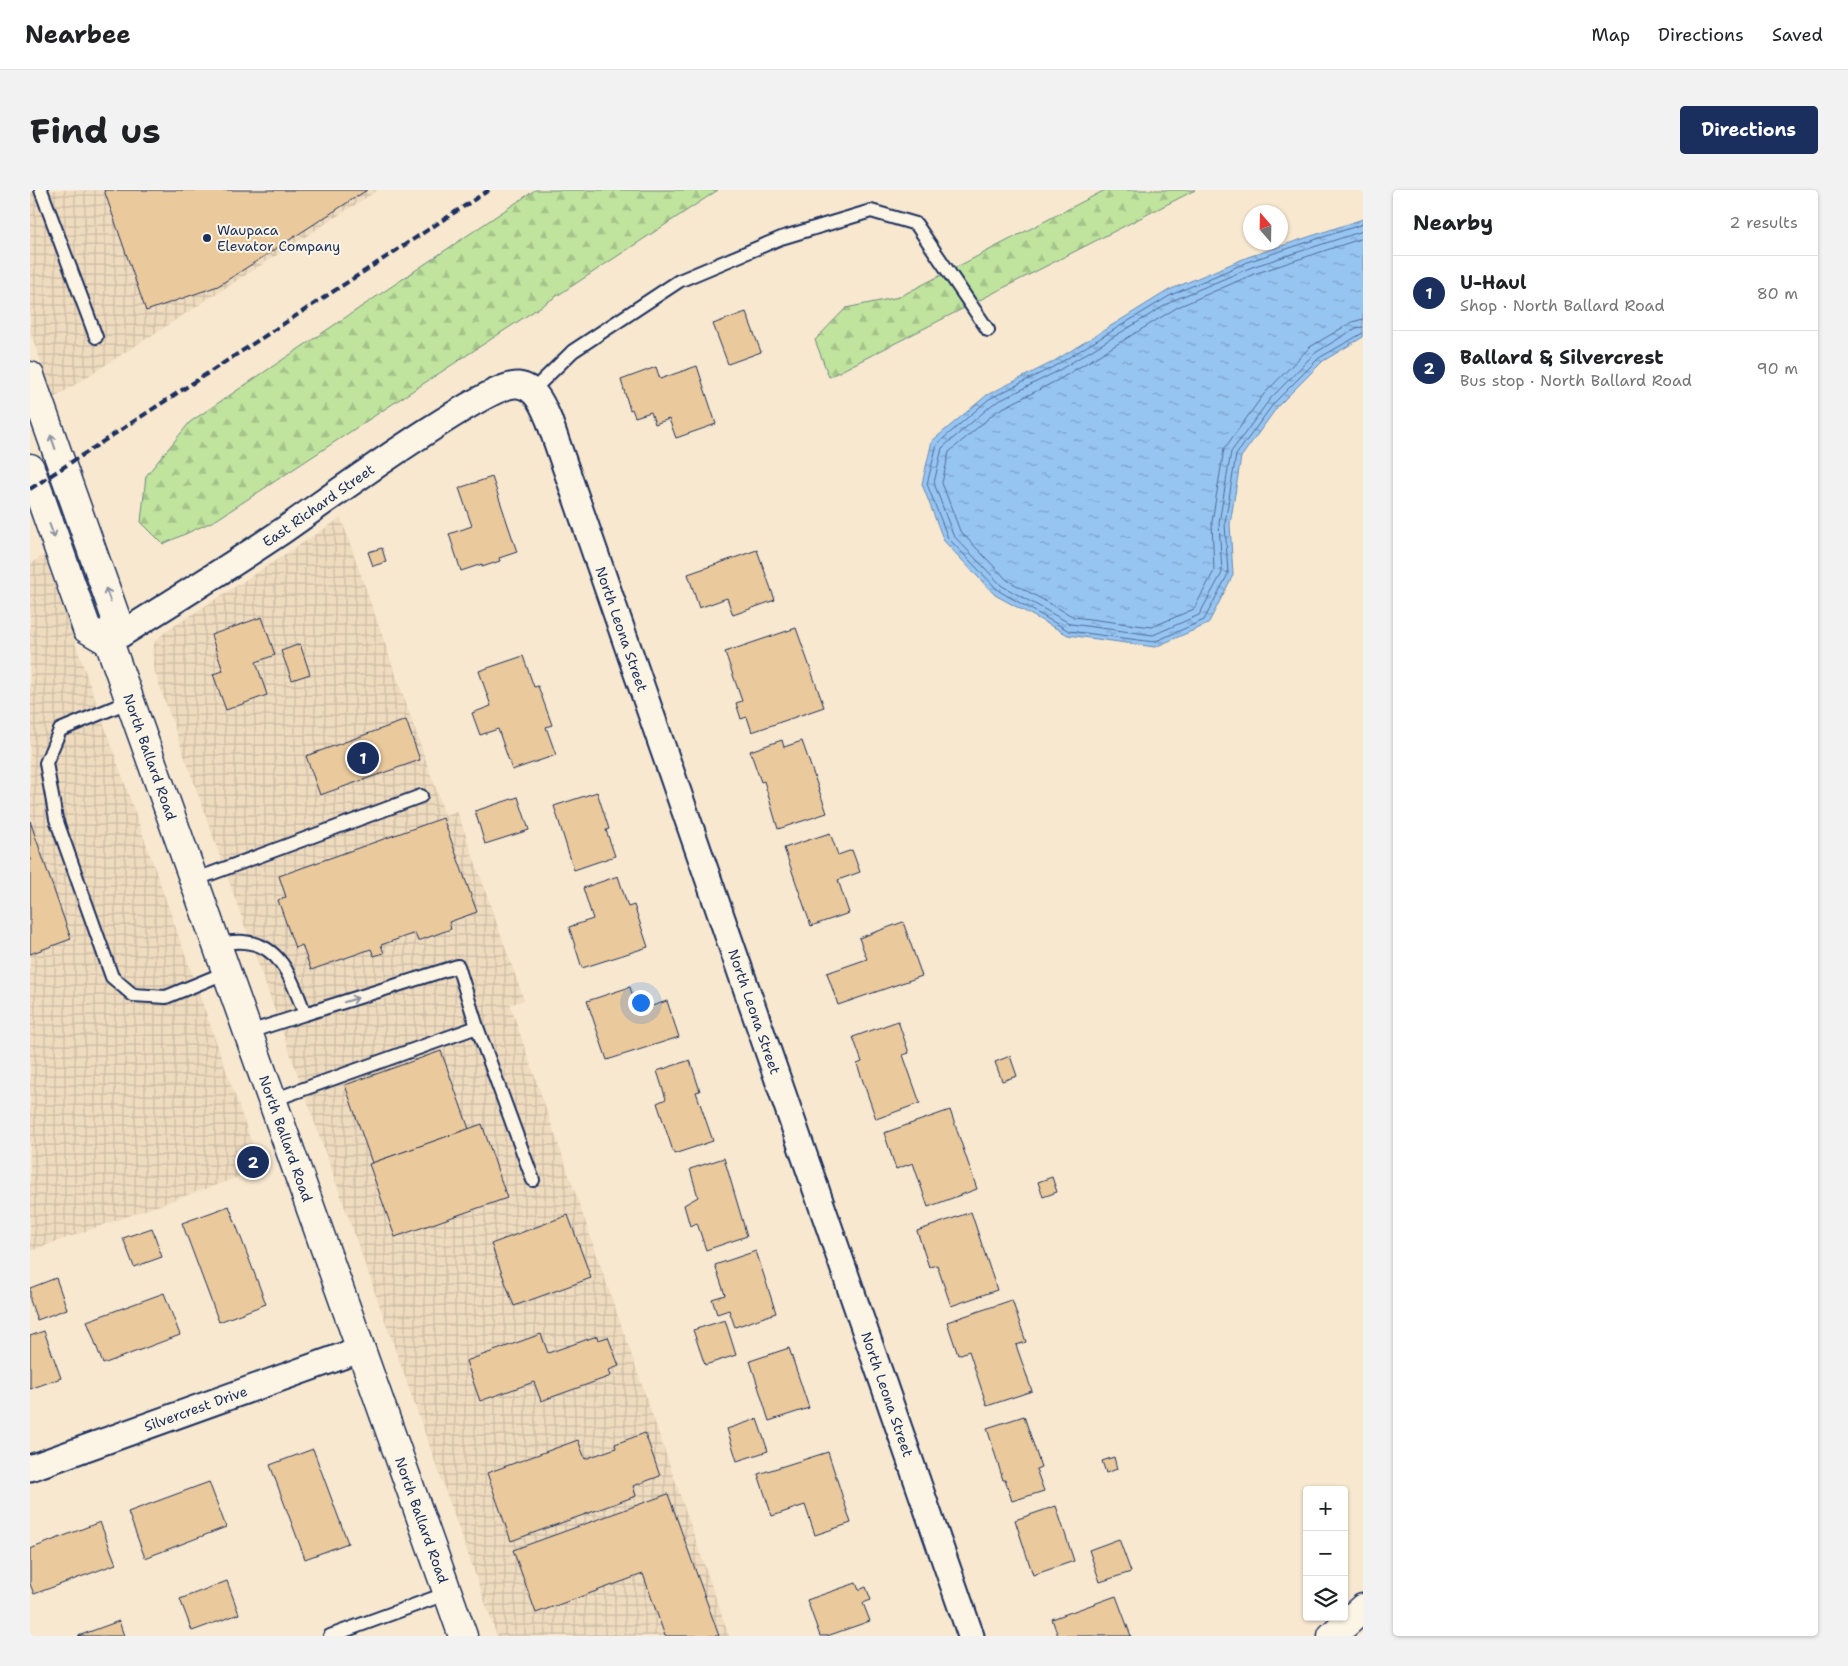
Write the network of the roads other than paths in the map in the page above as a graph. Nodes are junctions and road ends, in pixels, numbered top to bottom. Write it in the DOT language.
graph roads {
  1 [pos="41,190"];
  2 [pos="988,330"];
  3 [pos="96,337"];
  4 [pos="30,376"];
  5 [pos="532,391"];
  6 [pos="30,468"];
  7 [pos="109,642"];
  8 [pos="130,701"];
  9 [pos="421,796"];
  10 [pos="194,880"];
  11 [pos="217,944"];
  12 [pos="227,972"];
  13 [pos="305,1014"];
  14 [pos="477,1027"];
  15 [pos="248,1032"];
  16 [pos="273,1100"];
  17 [pos="533,1180"];
  18 [pos="362,1349"];
  19 [pos="30,1468"];
  20 [pos="448,1594"];
  21 [pos="1363,1608"];
  22 [pos="330,1636"];
  23 [pos="463,1636"];
  24 [pos="971,1636"];
  25 [pos="1332,1636"];
  1 -- 3 [label="lane"];
  2 -- 5 [label="lane"];
  7 -- 4 [label="main road, one-way"];
  5 -- 7 [label="street, East Richard Street"];
  5 -- 24 [label="street, North Leona Street"];
  6 -- 7 [label="main road, one-way"];
  7 -- 8 [label="main road, North Ballard Road"];
  8 -- 10 [label="main road, North Ballard Road"];
  8 -- 12 [label="lane"];
  9 -- 10 [label="lane"];
  10 -- 11 [label="main road, North Ballard Road"];
  11 -- 12 [label="main road, North Ballard Road"];
  11 -- 13 [label="lane"];
  12 -- 15 [label="main road, North Ballard Road"];
  13 -- 14 [label="lane, one-way"];
  13 -- 15 [label="lane"];
  14 -- 16 [label="lane"];
  14 -- 17 [label="lane"];
  15 -- 16 [label="main road, North Ballard Road"];
  16 -- 18 [label="main road, North Ballard Road"];
  18 -- 19 [label="street, Silvercrest Drive"];
  18 -- 20 [label="main road, North Ballard Road"];
  20 -- 22 [label="lane"];
  20 -- 23 [label="main road, North Ballard Road"];
  21 -- 25 [label="main road"];
}
